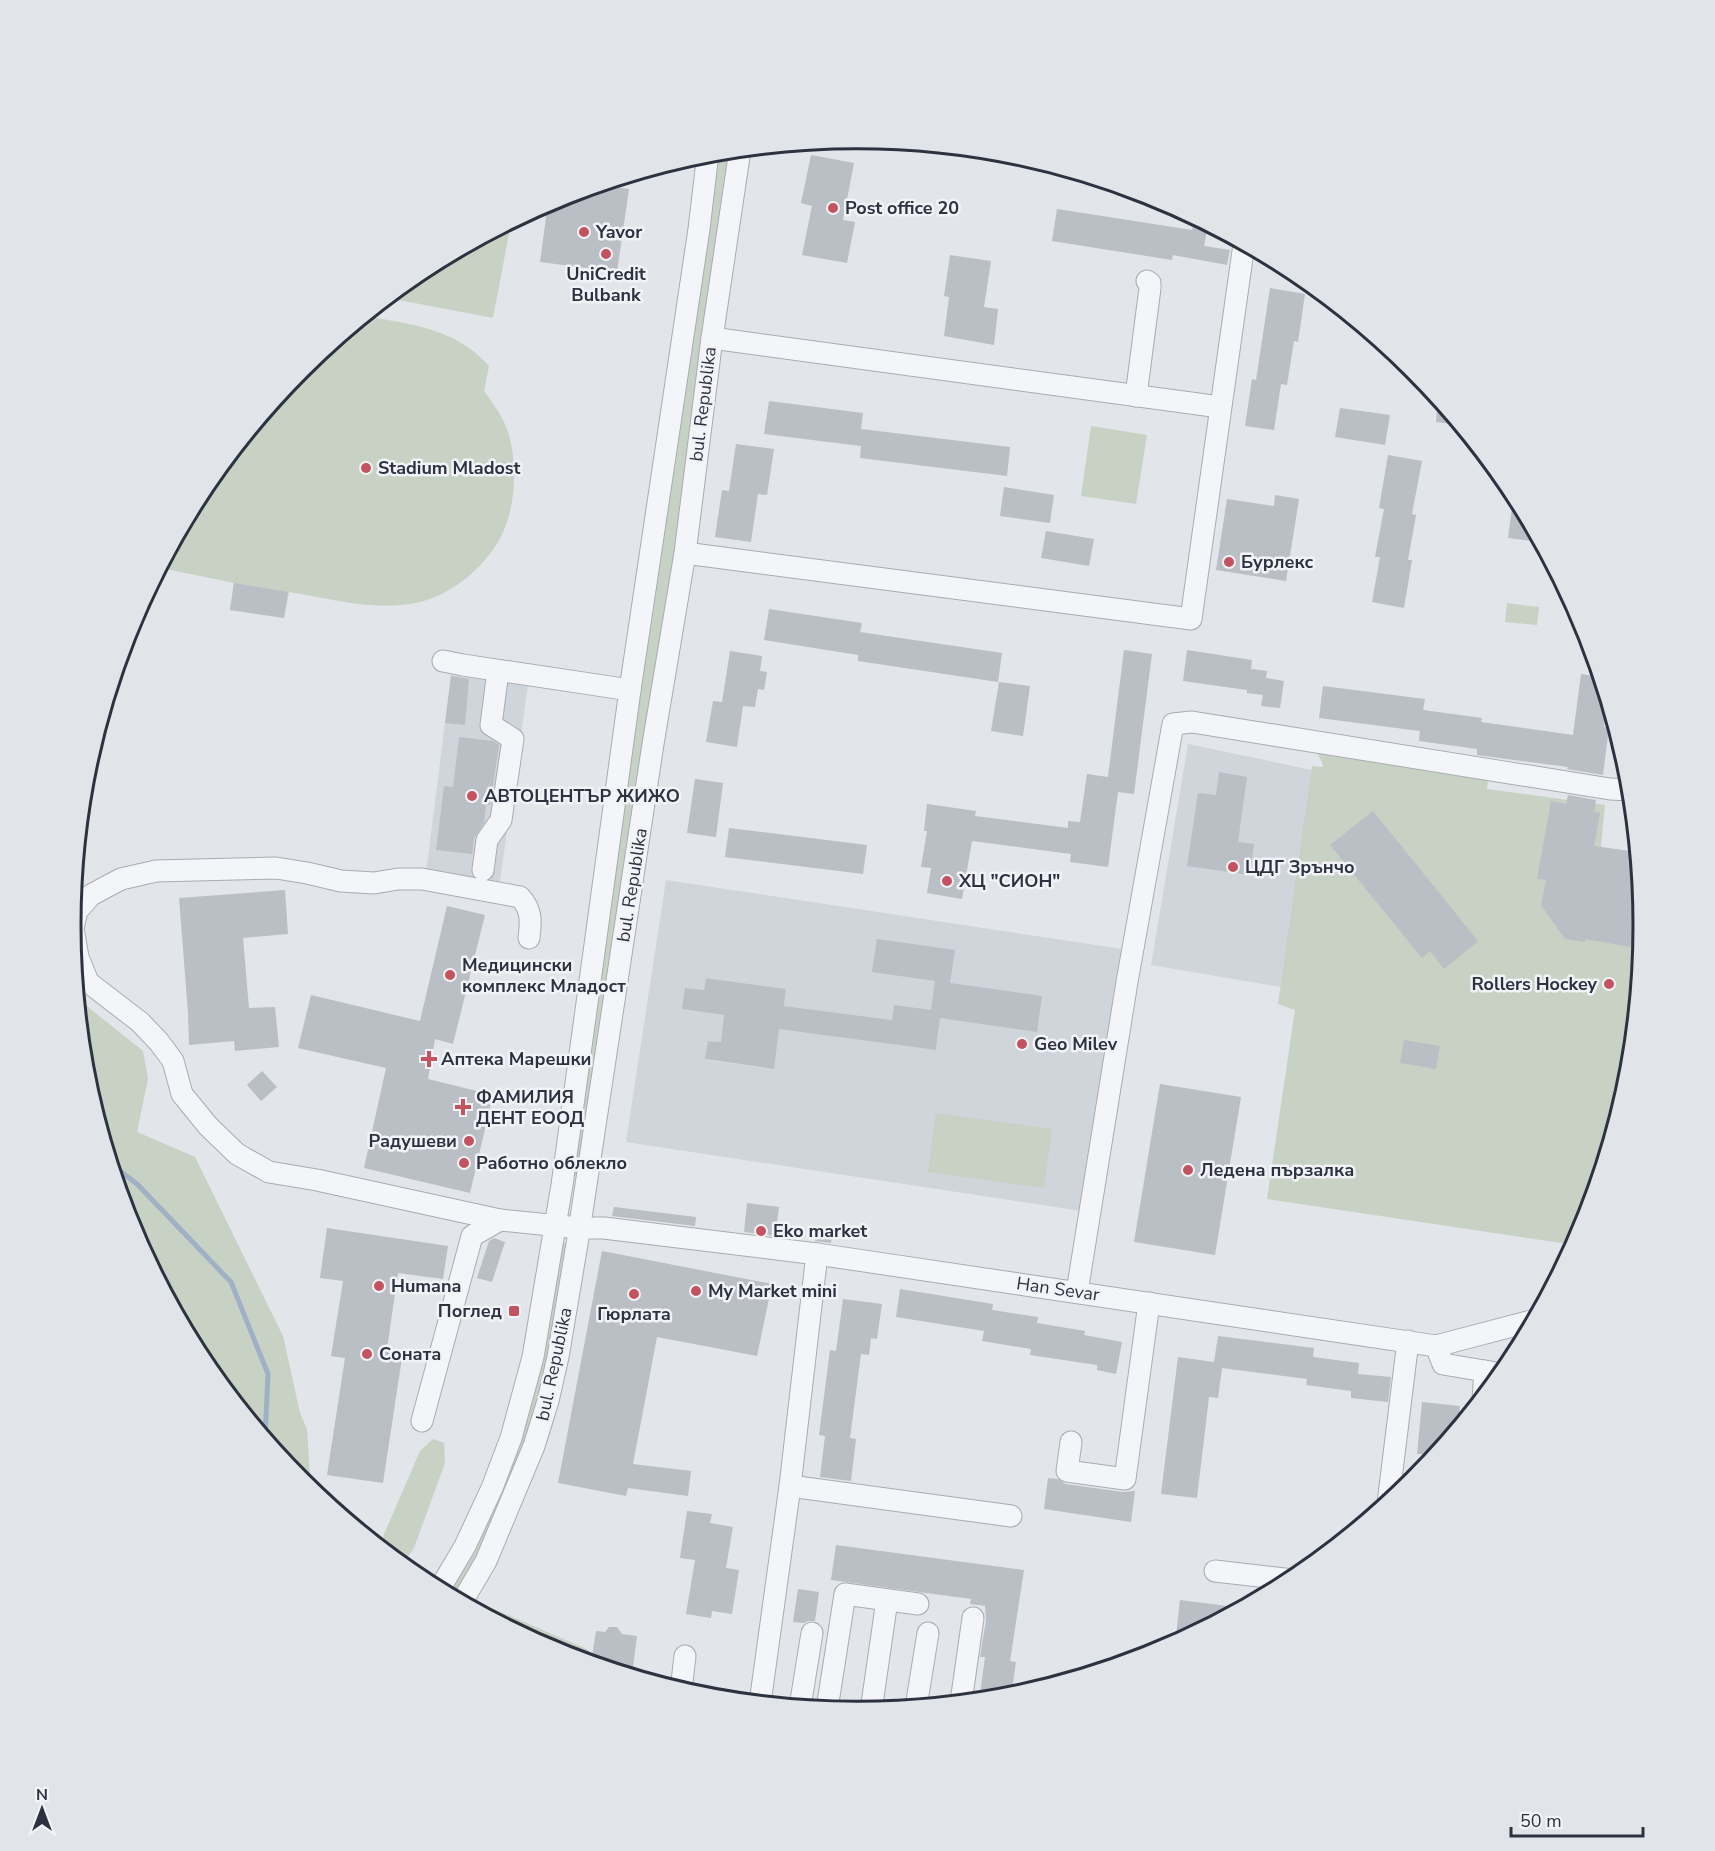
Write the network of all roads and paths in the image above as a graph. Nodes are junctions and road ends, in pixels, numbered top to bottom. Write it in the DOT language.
graph roads {
  1 [pos="739,159"];
  2 [pos="707,164"];
  3 [pos="1243,251"];
  4 [pos="1147,281"];
  5 [pos="712,338"];
  6 [pos="1136,396"];
  7 [pos="1220,407"];
  8 [pos="685,553"];
  9 [pos="456,660"];
  10 [pos="498,671"];
  11 [pos="630,690"];
  12 [pos="1621,789"];
  13 [pos="483,870"];
  14 [pos="82,906"];
  15 [pos="529,938"];
  16 [pos="83,970"];
  17 [pos="500,1220"];
  18 [pos="556,1224"];
  19 [pos="579,1228"];
  20 [pos="817,1254"];
  21 [pos="1077,1292"];
  22 [pos="1149,1303"];
  23 [pos="1525,1322"];
  24 [pos="1408,1341"];
  25 [pos="1436,1346"];
  26 [pos="1492,1373"];
  27 [pos="422,1421"];
  28 [pos="1071,1442"];
  29 [pos="790,1486"];
  30 [pos="1390,1491"];
  31 [pos="1011,1516"];
  32 [pos="1215,1571"];
  33 [pos="1278,1578"];
  34 [pos="444,1582"];
  35 [pos="466,1596"];
  36 [pos="887,1600"];
  37 [pos="918,1604"];
  38 [pos="973,1618"];
  39 [pos="812,1633"];
  40 [pos="928,1633"];
  41 [pos="685,1656"];
  42 [pos="682,1682"];
  43 [pos="760,1695"];
  44 [pos="962,1695"];
  45 [pos="801,1699"];
  46 [pos="917,1699"];
  47 [pos="828,1701"];
  48 [pos="872,1701"];
  1 -- 5 [label="street, bul. Republika"];
  2 -- 11 [label="street, bul. Republika"];
  3 -- 7 [label="street"];
  4 -- 6 [label="street"];
  5 -- 6 [label="street"];
  5 -- 8 [label="street, bul. Republika"];
  6 -- 7 [label="street"];
  7 -- 8 [label="street"];
  8 -- 19 [label="street, bul. Republika"];
  9 -- 10 [label="street"];
  10 -- 11 [label="street"];
  10 -- 13 [label="street"];
  11 -- 18 [label="street, bul. Republika"];
  12 -- 21 [label="street"];
  14 -- 15 [label="street, Han Sevar"];
  16 -- 17 [label="street, Han Sevar"];
  17 -- 18 [label="street, Han Sevar"];
  17 -- 27 [label="street"];
  18 -- 19 [label="street, Han Sevar"];
  18 -- 34 [label="street, bul. Republika"];
  19 -- 20 [label="street, Han Sevar"];
  19 -- 35 [label="street, bul. Republika"];
  20 -- 21 [label="street, Han Sevar"];
  20 -- 29 [label="street"];
  21 -- 22 [label="street, Han Sevar"];
  22 -- 24 [label="street, Han Sevar"];
  22 -- 28 [label="street"];
  23 -- 25 [label="street, Han Sevar"];
  24 -- 25 [label="street, Han Sevar"];
  24 -- 30 [label="street"];
  25 -- 26 [label="street"];
  29 -- 31 [label="street"];
  29 -- 43 [label="street"];
  32 -- 33 [label="street"];
  36 -- 37 [label="street"];
  36 -- 47 [label="street"];
  36 -- 48 [label="street"];
  38 -- 44 [label="street"];
  39 -- 45 [label="street"];
  40 -- 46 [label="street"];
  41 -- 42 [label="street"];
}
